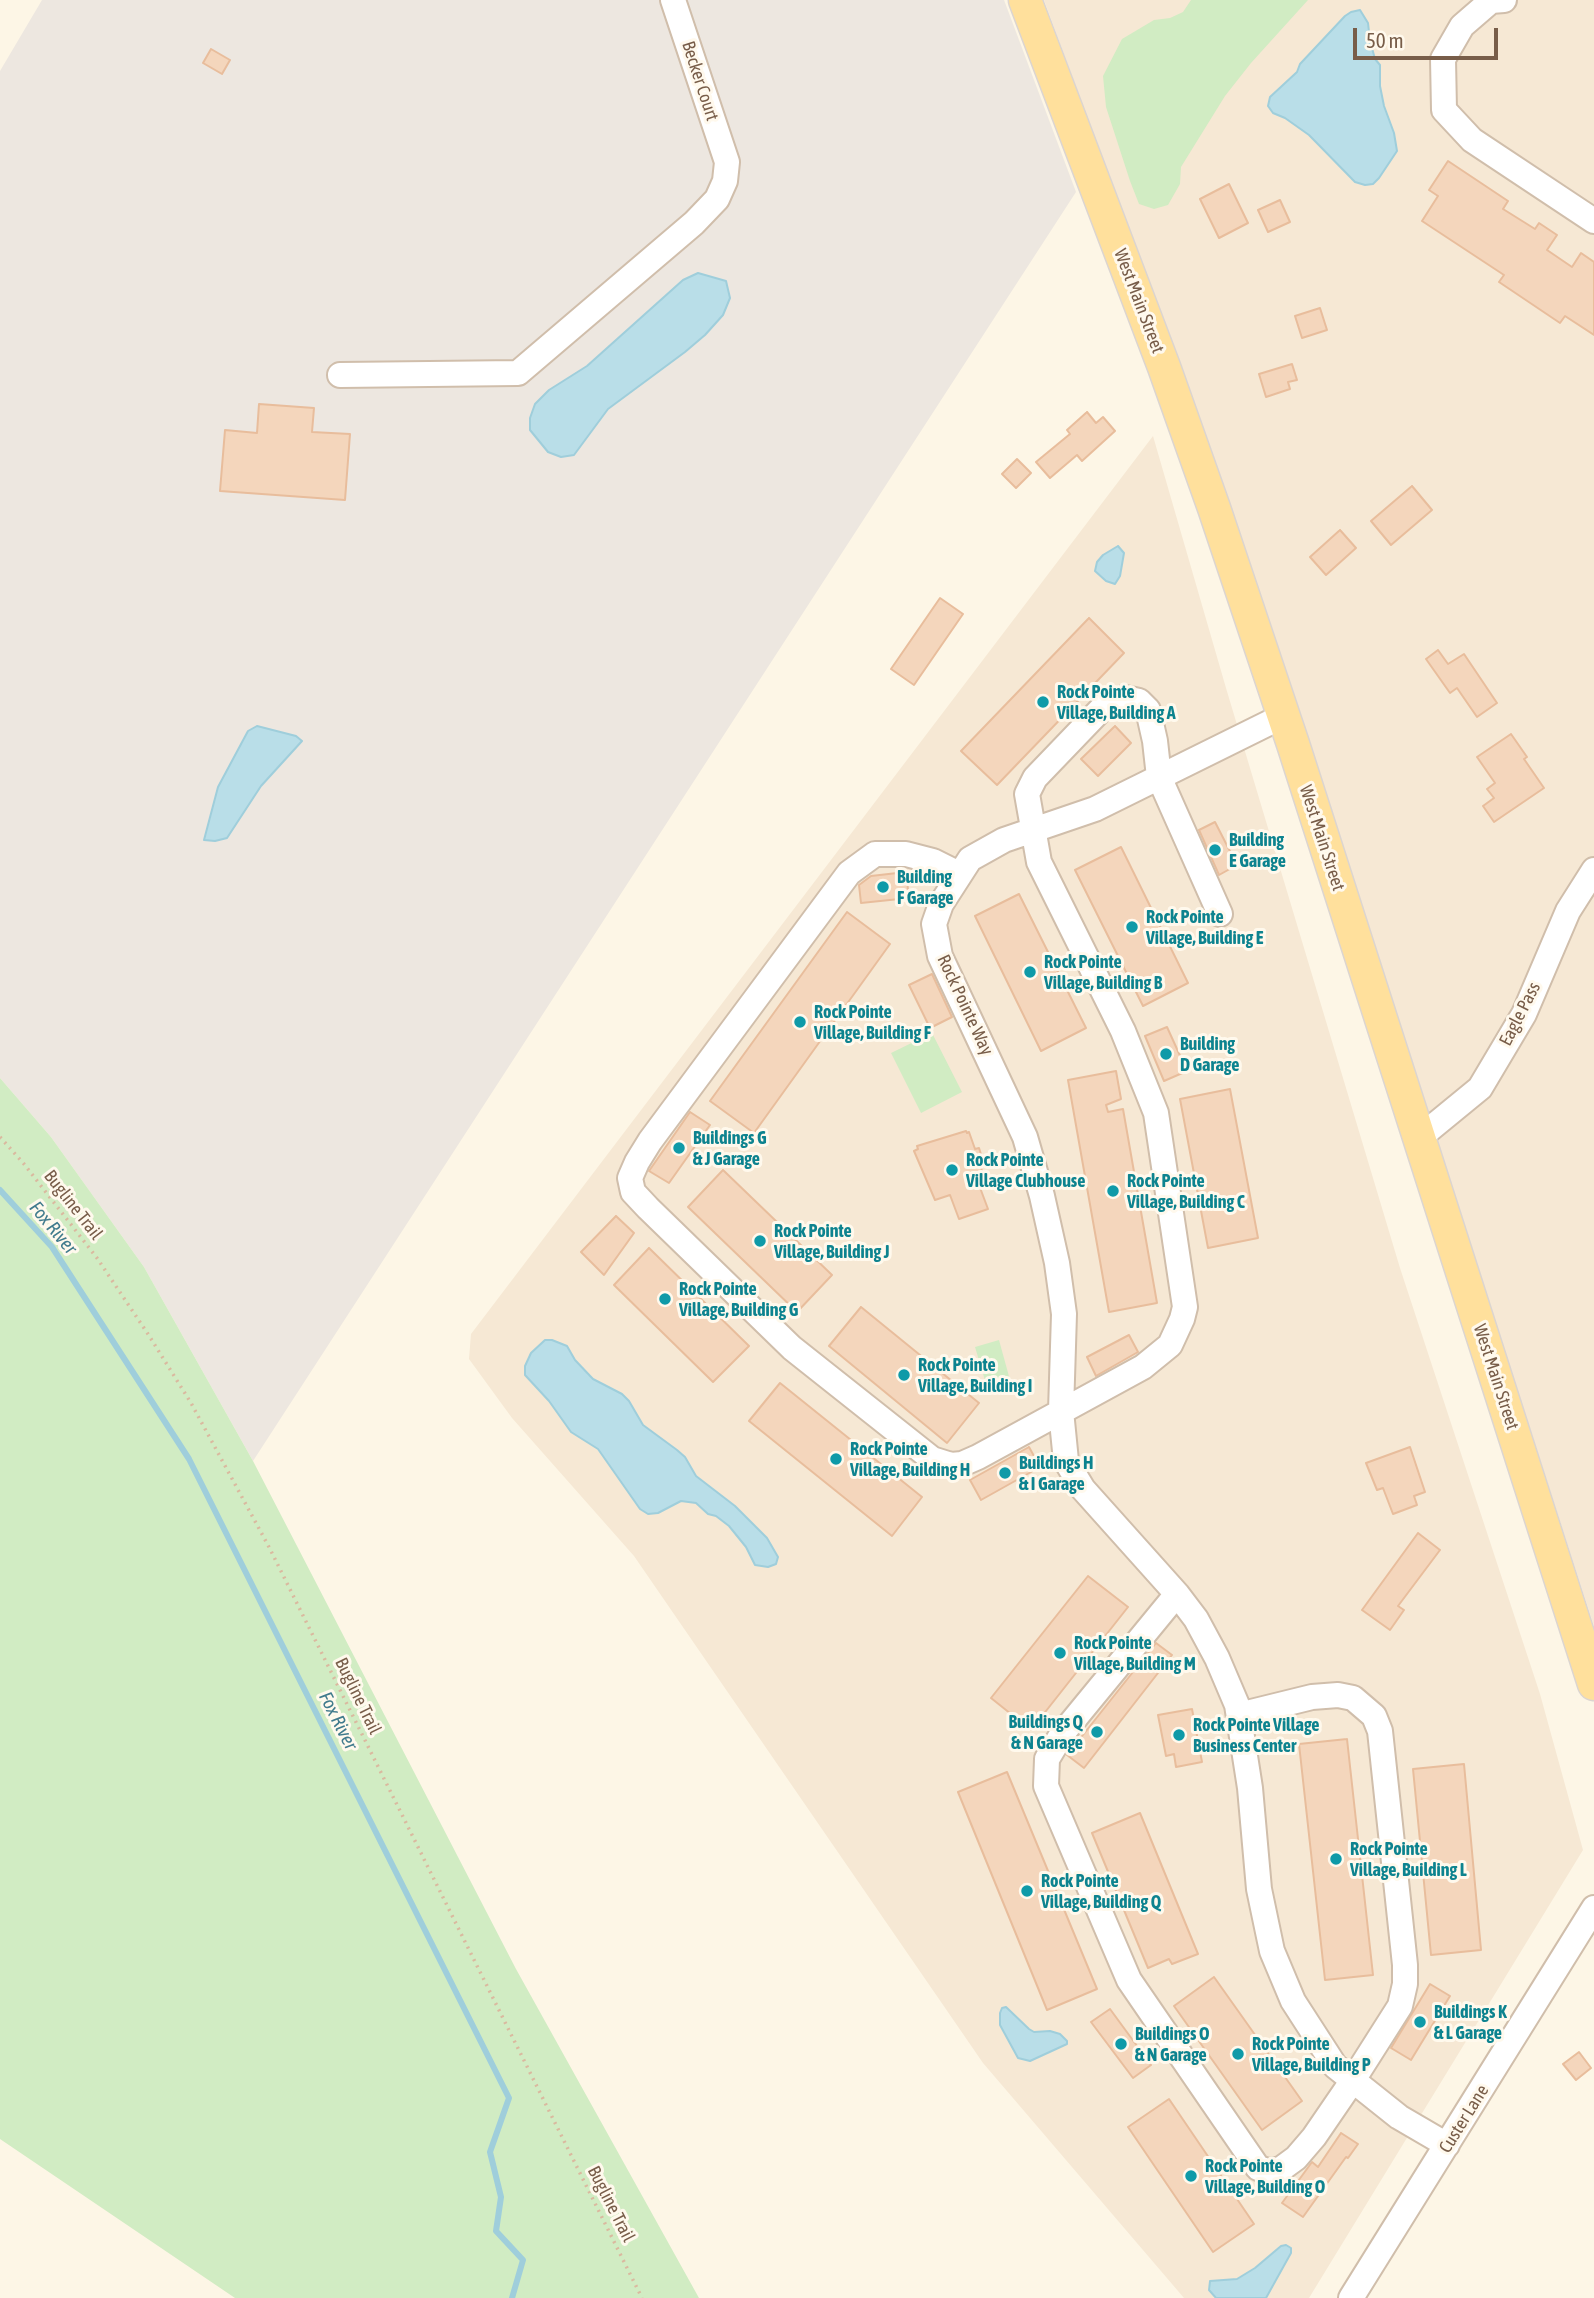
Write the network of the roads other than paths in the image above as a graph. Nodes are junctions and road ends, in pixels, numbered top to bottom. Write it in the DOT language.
graph roads {
  1 [pos="673,0"];
  2 [pos="1025,0"];
  3 [pos="1504,0"];
  4 [pos="1594,221"];
  5 [pos="340,375"];
  6 [pos="1283,716"];
  7 [pos="1159,777"];
  8 [pos="1034,831"];
  9 [pos="1594,870"];
  10 [pos="959,874"];
  11 [pos="1220,914"];
  12 [pos="1419,1138"];
  13 [pos="1061,1411"];
  14 [pos="1177,1594"];
  15 [pos="1594,1684"];
  16 [pos="1239,1715"];
  17 [pos="1594,1908"];
  18 [pos="1585,1932"];
  19 [pos="1353,2080"];
  20 [pos="1447,2145"];
  21 [pos="1351,2298"];
  1 -- 5 [label="street, Becker Court"];
  2 -- 6 [label="main road, West Main Street"];
  3 -- 4 [label="street"];
  6 -- 7 [label="street, Rock Pointe Way"];
  6 -- 12 [label="main road, West Main Street"];
  7 -- 8 [label="street, Rock Pointe Way"];
  7 -- 8 [label="street"];
  7 -- 11 [label="street"];
  8 -- 10 [label="street, Rock Pointe Way"];
  8 -- 13 [label="street"];
  9 -- 12 [label="street, Eagle Pass"];
  10 -- 13 [label="street, Rock Pointe Way"];
  10 -- 13 [label="street"];
  12 -- 15 [label="main road, West Main Street"];
  13 -- 14 [label="street, Rock Pointe Way"];
  14 -- 16 [label="street, Rock Pointe Way"];
  14 -- 19 [label="street"];
  16 -- 19 [label="street, Rock Pointe Way"];
  16 -- 19 [label="street"];
  17 -- 18 [label="street, Custer Lane"];
  18 -- 20 [label="street, Custer Lane"];
  19 -- 20 [label="street, Rock Pointe Way"];
  20 -- 21 [label="street, Custer Lane"];
}
